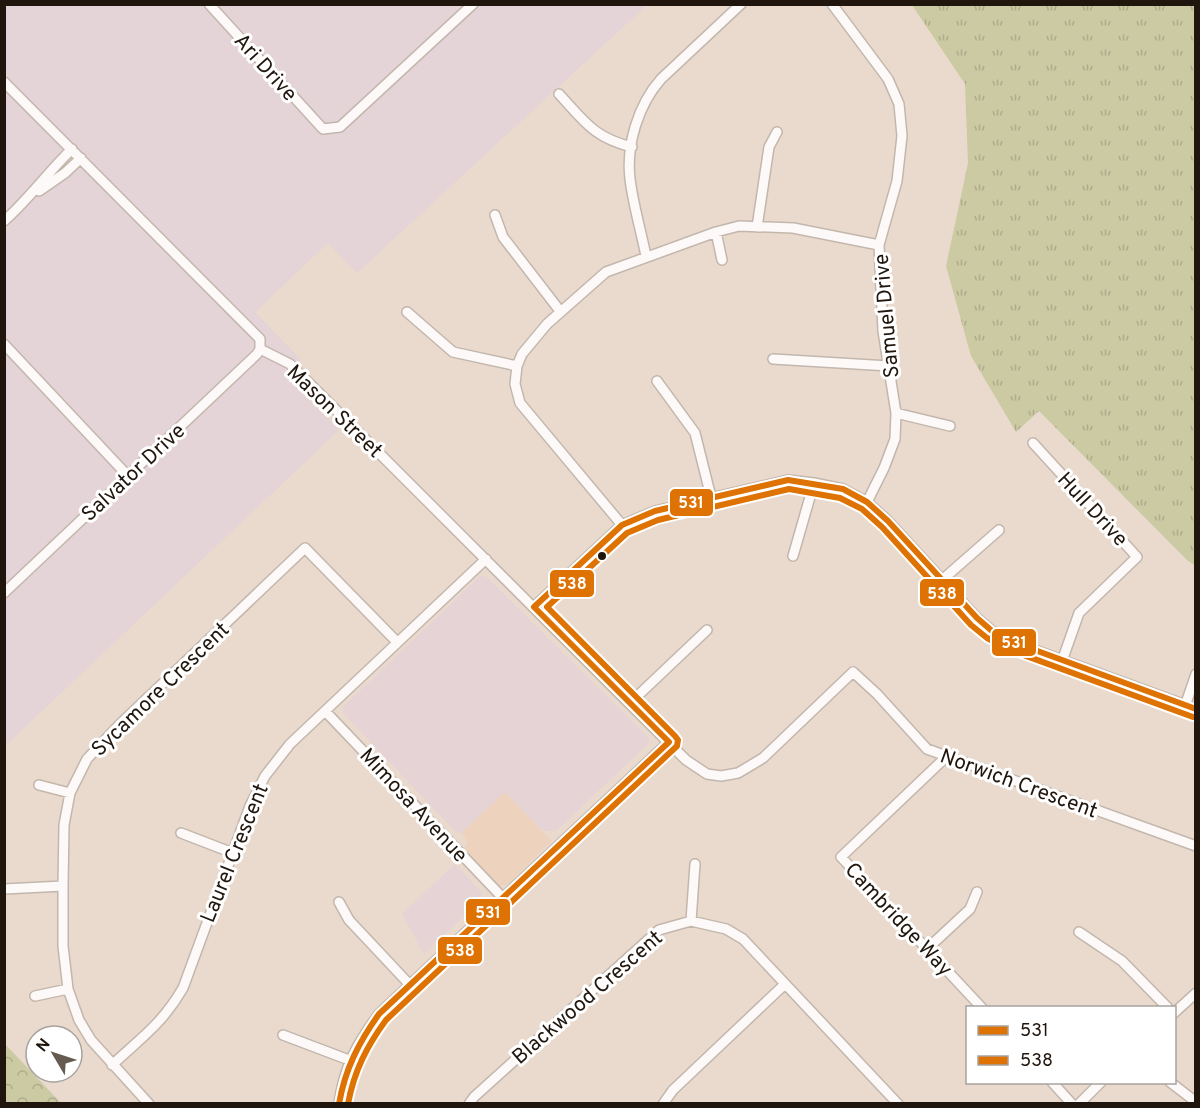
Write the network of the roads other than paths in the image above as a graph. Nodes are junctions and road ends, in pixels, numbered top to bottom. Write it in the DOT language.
graph roads {
  1 [pos="209,4"];
  2 [pos="473,4"];
  3 [pos="741,4"];
  4 [pos="832,4"];
  5 [pos="4,82"];
  6 [pos="559,94"];
  7 [pos="777,132"];
  8 [pos="632,147"];
  9 [pos="72,149"];
  10 [pos="81,158"];
  11 [pos="30,198"];
  12 [pos="495,215"];
  13 [pos="4,221"];
  14 [pos="757,227"];
  15 [pos="716,232"];
  16 [pos="879,245"];
  17 [pos="646,256"];
  18 [pos="722,260"];
  19 [pos="561,311"];
  20 [pos="407,312"];
  21 [pos="4,344"];
  22 [pos="260,349"];
  23 [pos="773,359"];
  24 [pos="517,366"];
  25 [pos="889,366"];
  26 [pos="657,381"];
  27 [pos="896,413"];
  28 [pos="950,426"];
  29 [pos="1033,443"];
  30 [pos="128,476"];
  31 [pos="814,483"];
  32 [pos="711,497"];
  33 [pos="867,502"];
  34 [pos="622,525"];
  35 [pos="999,530"];
  36 [pos="793,556"];
  37 [pos="486,559"];
  38 [pos="942,580"];
  39 [pos="4,593"];
  40 [pos="534,607"];
  41 [pos="706,630"];
  42 [pos="398,642"];
  43 [pos="1062,661"];
  44 [pos="1196,674"];
  45 [pos="630,703"];
  46 [pos="1185,706"];
  47 [pos="1196,709"];
  48 [pos="325,711"];
  49 [pos="669,742"];
  50 [pos="946,757"];
  51 [pos="39,785"];
  52 [pos="70,794"];
  53 [pos="181,833"];
  54 [pos="1196,846"];
  55 [pos="233,853"];
  56 [pos="695,864"];
  57 [pos="63,886"];
  58 [pos="4,889"];
  59 [pos="977,892"];
  60 [pos="502,898"];
  61 [pos="339,902"];
  62 [pos="691,921"];
  63 [pos="1079,932"];
  64 [pos="927,949"];
  65 [pos="410,984"];
  66 [pos="785,984"];
  67 [pos="68,989"];
  68 [pos="1196,993"];
  69 [pos="35,996"];
  70 [pos="980,1006"];
  71 [pos="1165,1006"];
  72 [pos="1176,1011"];
  73 [pos="282,1035"];
  74 [pos="349,1060"];
  75 [pos="112,1065"];
  76 [pos="1053,1084"];
  77 [pos="1100,1084"];
  78 [pos="1171,1084"];
  79 [pos="894,1102"];
  80 [pos="1196,1102"];
  81 [pos="149,1104"];
  82 [pos="339,1104"];
  83 [pos="469,1104"];
  84 [pos="663,1104"];
  85 [pos="1072,1104"];
  86 [pos="1079,1104"];
  1 -- 2 [label="street, Ari Drive"];
  3 -- 8 [label="street"];
  4 -- 16 [label="street, Samuel Drive"];
  5 -- 9 [label="street"];
  6 -- 8 [label="street"];
  7 -- 14 [label="street"];
  8 -- 17 [label="street"];
  9 -- 10 [label="street"];
  9 -- 11 [label="street"];
  10 -- 11 [label="street"];
  10 -- 22 [label="street"];
  11 -- 13 [label="street"];
  12 -- 19 [label="street"];
  14 -- 15 [label="street"];
  14 -- 16 [label="street"];
  15 -- 17 [label="street"];
  15 -- 18 [label="street"];
  16 -- 25 [label="street, Samuel Drive"];
  17 -- 19 [label="street"];
  19 -- 24 [label="street"];
  20 -- 24 [label="street"];
  21 -- 30 [label="street"];
  22 -- 30 [label="street, Salvator Drive"];
  22 -- 37 [label="street, Mason Street"];
  23 -- 25 [label="street"];
  24 -- 34 [label="street"];
  25 -- 27 [label="street, Samuel Drive"];
  26 -- 32 [label="street"];
  27 -- 28 [label="street"];
  27 -- 33 [label="street, Samuel Drive"];
  29 -- 43 [label="street, Hull Drive"];
  30 -- 39 [label="street, Salvator Drive"];
  31 -- 32 [label="street"];
  31 -- 33 [label="street"];
  31 -- 36 [label="street"];
  32 -- 34 [label="street"];
  33 -- 38 [label="street"];
  34 -- 40 [label="street"];
  35 -- 38 [label="street"];
  37 -- 40 [label="street, Mason Street"];
  37 -- 42 [label="street, Laurel Crescent"];
  38 -- 43 [label="street"];
  40 -- 45 [label="street, Mason Street"];
  41 -- 45 [label="street"];
  42 -- 48 [label="street, Laurel Crescent"];
  42 -- 52 [label="street, Sycamore Crescent"];
  43 -- 46 [label="street"];
  44 -- 46 [label="street"];
  45 -- 49 [label="street, Mason Street"];
  46 -- 47 [label="street"];
  48 -- 55 [label="street, Laurel Crescent"];
  48 -- 60 [label="street, Mimosa Avenue"];
  49 -- 50 [label="street, Norwich Crescent"];
  49 -- 60 [label="street"];
  50 -- 54 [label="street, Norwich Crescent"];
  50 -- 64 [label="street, Cambridge Way"];
  51 -- 52 [label="street"];
  52 -- 57 [label="street, Sycamore Crescent"];
  53 -- 55 [label="street"];
  55 -- 75 [label="street, Laurel Crescent"];
  56 -- 62 [label="street"];
  57 -- 58 [label="street"];
  57 -- 67 [label="street, Sycamore Crescent"];
  59 -- 64 [label="street"];
  60 -- 65 [label="street"];
  61 -- 65 [label="street"];
  62 -- 66 [label="street, Blackwood Crescent"];
  62 -- 83 [label="street, Blackwood Crescent"];
  63 -- 71 [label="street"];
  64 -- 70 [label="street, Cambridge Way"];
  65 -- 74 [label="street"];
  66 -- 79 [label="street, Blackwood Crescent"];
  66 -- 84 [label="street"];
  67 -- 69 [label="street"];
  67 -- 75 [label="street, Sycamore Crescent"];
  68 -- 72 [label="street"];
  73 -- 74 [label="street"];
  74 -- 82 [label="street"];
  75 -- 81 [label="street, Sycamore Crescent"];
  76 -- 85 [label="street"];
  77 -- 86 [label="street"];
  78 -- 80 [label="street"];
}
